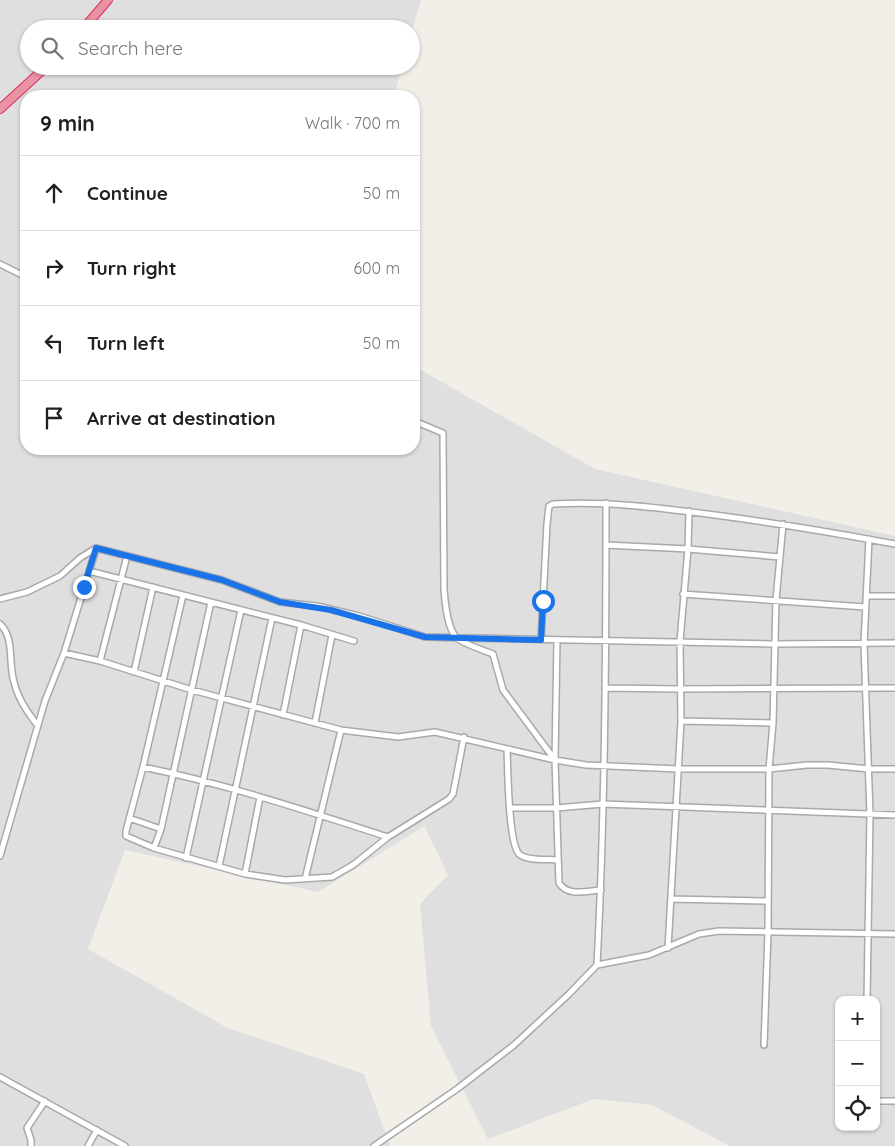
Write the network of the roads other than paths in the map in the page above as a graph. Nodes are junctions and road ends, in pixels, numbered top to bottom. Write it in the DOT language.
graph roads {
  1 [pos="108,0"];
  2 [pos="91,20"];
  3 [pos="37,75"];
  4 [pos="21,90"];
  5 [pos="20,91"];
  6 [pos="0,109"];
  7 [pos="0,264"];
  8 [pos="20,274"];
  9 [pos="420,423"];
  10 [pos="606,503"];
  11 [pos="689,511"];
  12 [pos="783,524"];
  13 [pos="869,539"];
  14 [pos="895,544"];
  15 [pos="606,545"];
  16 [pos="96,548"];
  17 [pos="688,549"];
  18 [pos="127,556"];
  19 [pos="780,557"];
  20 [pos="89,570"];
  21 [pos="122,579"];
  22 [pos="153,587"];
  23 [pos="683,594"];
  24 [pos="183,595"];
  25 [pos="866,596"];
  26 [pos="895,596"];
  27 [pos="0,599"];
  28 [pos="776,600"];
  29 [pos="211,602"];
  30 [pos="865,607"];
  31 [pos="241,610"];
  32 [pos="272,618"];
  33 [pos="0,624"];
  34 [pos="301,625"];
  35 [pos="332,635"];
  36 [pos="457,638"];
  37 [pos="541,640"];
  38 [pos="557,640"];
  39 [pos="354,641"];
  40 [pos="606,641"];
  41 [pos="680,641"];
  42 [pos="895,643"];
  43 [pos="774,644"];
  44 [pos="864,644"];
  45 [pos="64,653"];
  46 [pos="100,661"];
  47 [pos="134,672"];
  48 [pos="163,680"];
  49 [pos="605,688"];
  50 [pos="774,688"];
  51 [pos="865,688"];
  52 [pos="895,688"];
  53 [pos="680,689"];
  54 [pos="192,690"];
  55 [pos="222,698"];
  56 [pos="252,707"];
  57 [pos="283,715"];
  58 [pos="681,721"];
  59 [pos="315,723"];
  60 [pos="773,723"];
  61 [pos="38,726"];
  62 [pos="340,730"];
  63 [pos="464,737"];
  64 [pos="507,750"];
  65 [pos="555,760"];
  66 [pos="603,766"];
  67 [pos="143,767"];
  68 [pos="678,769"];
  69 [pos="769,769"];
  70 [pos="869,769"];
  71 [pos="895,769"];
  72 [pos="173,773"];
  73 [pos="203,782"];
  74 [pos="235,790"];
  75 [pos="260,797"];
  76 [pos="603,804"];
  77 [pos="676,806"];
  78 [pos="511,808"];
  79 [pos="556,808"];
  80 [pos="769,810"];
  81 [pos="870,814"];
  82 [pos="320,815"];
  83 [pos="895,815"];
  84 [pos="129,818"];
  85 [pos="161,829"];
  86 [pos="388,837"];
  87 [pos="154,848"];
  88 [pos="0,856"];
  89 [pos="186,858"];
  90 [pos="557,860"];
  91 [pos="219,866"];
  92 [pos="245,874"];
  93 [pos="305,879"];
  94 [pos="601,890"];
  95 [pos="671,899"];
  96 [pos="768,901"];
  97 [pos="768,932"];
  98 [pos="895,934"];
  99 [pos="868,935"];
  100 [pos="668,948"];
  101 [pos="597,965"];
  102 [pos="867,996"];
  103 [pos="764,1045"];
  104 [pos="0,1078"];
  105 [pos="45,1101"];
  106 [pos="880,1101"];
  107 [pos="895,1101"];
  108 [pos="97,1130"];
  109 [pos="31,1146"];
  110 [pos="88,1146"];
  111 [pos="125,1146"];
  112 [pos="374,1146"];
  1 -- 2 [label="highway"];
  3 -- 4 [label="highway"];
  5 -- 6 [label="highway"];
  7 -- 8 [label="street"];
  9 -- 36 [label="street"];
  10 -- 11 [label="street"];
  10 -- 15 [label="street"];
  10 -- 37 [label="street"];
  11 -- 12 [label="street"];
  11 -- 17 [label="street"];
  12 -- 13 [label="street"];
  12 -- 19 [label="street"];
  13 -- 14 [label="street"];
  13 -- 25 [label="street"];
  15 -- 17 [label="street"];
  15 -- 40 [label="street"];
  16 -- 18 [label="street"];
  16 -- 20 [label="street"];
  16 -- 27 [label="street"];
  17 -- 19 [label="street"];
  17 -- 23 [label="street"];
  18 -- 21 [label="street"];
  18 -- 36 [label="street"];
  19 -- 28 [label="street"];
  20 -- 21 [label="street"];
  20 -- 45 [label="street"];
  21 -- 22 [label="street"];
  21 -- 46 [label="street"];
  22 -- 24 [label="street"];
  22 -- 47 [label="street"];
  23 -- 28 [label="street"];
  23 -- 41 [label="street"];
  24 -- 29 [label="street"];
  24 -- 48 [label="street"];
  25 -- 26 [label="street"];
  25 -- 30 [label="street"];
  28 -- 30 [label="street"];
  28 -- 43 [label="street"];
  29 -- 31 [label="street"];
  29 -- 54 [label="street"];
  30 -- 44 [label="street"];
  31 -- 32 [label="street"];
  31 -- 55 [label="street"];
  32 -- 34 [label="street"];
  32 -- 56 [label="street"];
  33 -- 61 [label="street"];
  34 -- 35 [label="street"];
  34 -- 57 [label="street"];
  35 -- 39 [label="street"];
  35 -- 59 [label="street"];
  36 -- 37 [label="street"];
  36 -- 65 [label="street"];
  37 -- 38 [label="street"];
  38 -- 40 [label="street"];
  38 -- 65 [label="street"];
  40 -- 41 [label="street"];
  40 -- 49 [label="street"];
  41 -- 43 [label="street"];
  41 -- 53 [label="street"];
  42 -- 44 [label="street"];
  43 -- 44 [label="street"];
  43 -- 50 [label="street"];
  44 -- 51 [label="street"];
  45 -- 46 [label="street"];
  45 -- 61 [label="street"];
  46 -- 47 [label="street"];
  47 -- 48 [label="street"];
  48 -- 54 [label="street"];
  48 -- 67 [label="street"];
  49 -- 53 [label="street"];
  49 -- 66 [label="street"];
  50 -- 51 [label="street"];
  50 -- 53 [label="street"];
  50 -- 60 [label="street"];
  51 -- 52 [label="street"];
  51 -- 70 [label="street"];
  53 -- 58 [label="street"];
  54 -- 55 [label="street"];
  54 -- 72 [label="street"];
  55 -- 56 [label="street"];
  55 -- 73 [label="street"];
  56 -- 57 [label="street"];
  56 -- 74 [label="street"];
  57 -- 59 [label="street"];
  58 -- 60 [label="street"];
  58 -- 68 [label="street"];
  59 -- 62 [label="street"];
  60 -- 69 [label="street"];
  61 -- 88 [label="street"];
  62 -- 63 [label="street"];
  62 -- 82 [label="street"];
  63 -- 64 [label="street"];
  63 -- 86 [label="street"];
  64 -- 65 [label="street"];
  64 -- 78 [label="street"];
  65 -- 66 [label="street"];
  65 -- 79 [label="street"];
  66 -- 68 [label="street"];
  66 -- 76 [label="street"];
  67 -- 72 [label="street"];
  67 -- 84 [label="street"];
  68 -- 69 [label="street"];
  68 -- 77 [label="street"];
  69 -- 70 [label="street"];
  69 -- 80 [label="street"];
  70 -- 71 [label="street"];
  70 -- 81 [label="street"];
  72 -- 73 [label="street"];
  72 -- 85 [label="street"];
  73 -- 74 [label="street"];
  73 -- 89 [label="street"];
  74 -- 75 [label="street"];
  74 -- 91 [label="street"];
  75 -- 82 [label="street"];
  75 -- 92 [label="street"];
  76 -- 77 [label="street"];
  76 -- 79 [label="street"];
  76 -- 94 [label="street"];
  77 -- 80 [label="street"];
  77 -- 95 [label="street"];
  78 -- 79 [label="street"];
  78 -- 90 [label="street"];
  79 -- 90 [label="street"];
  80 -- 81 [label="street"];
  80 -- 96 [label="street"];
  81 -- 83 [label="street"];
  81 -- 99 [label="street"];
  82 -- 86 [label="street"];
  82 -- 93 [label="street"];
  84 -- 85 [label="street"];
  84 -- 87 [label="street"];
  85 -- 87 [label="street"];
  86 -- 93 [label="street"];
  87 -- 89 [label="street"];
  89 -- 91 [label="street"];
  90 -- 94 [label="street"];
  91 -- 92 [label="street"];
  92 -- 93 [label="street"];
  94 -- 101 [label="street"];
  95 -- 96 [label="street"];
  95 -- 100 [label="street"];
  96 -- 97 [label="street"];
  97 -- 99 [label="street"];
  97 -- 100 [label="street"];
  97 -- 103 [label="street"];
  98 -- 99 [label="street"];
  99 -- 102 [label="street"];
  100 -- 101 [label="street"];
  101 -- 112 [label="street"];
  104 -- 105 [label="street"];
  105 -- 108 [label="street"];
  105 -- 109 [label="street"];
  106 -- 107 [label="street"];
  108 -- 110 [label="street"];
  108 -- 111 [label="street"];
}
